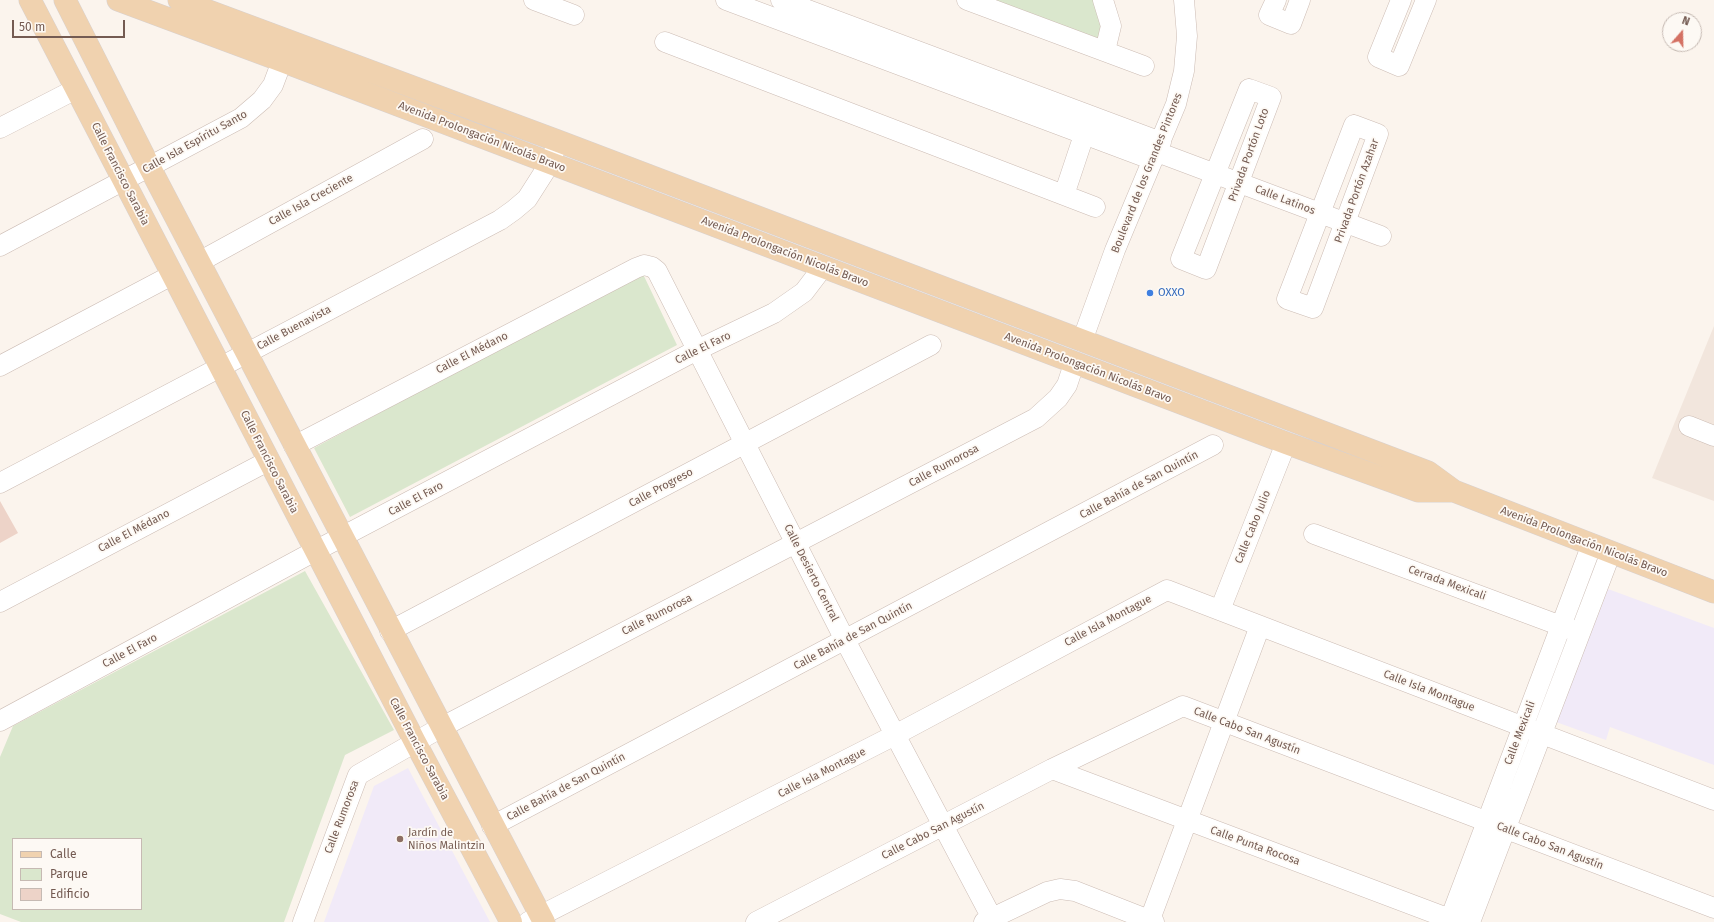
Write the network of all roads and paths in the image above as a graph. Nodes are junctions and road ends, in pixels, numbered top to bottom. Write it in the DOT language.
graph roads {
  1 [pos="30,0"];
  2 [pos="65,0"];
  3 [pos="118,0"];
  4 [pos="179,0"];
  5 [pos="534,0"];
  6 [pos="726,0"];
  7 [pos="782,0"];
  8 [pos="1103,0"];
  9 [pos="1184,0"];
  10 [pos="1276,0"];
  11 [pos="1300,0"];
  12 [pos="1401,0"];
  13 [pos="1426,0"];
  14 [pos="978,2"];
  15 [pos="765,7"];
  16 [pos="574,15"];
  17 [pos="665,42"];
  18 [pos="1105,51"];
  19 [pos="282,61"];
  20 [pos="1144,66"];
  21 [pos="76,89"];
  22 [pos="1086,114"];
  23 [pos="0,128"];
  24 [pos="1079,133"];
  25 [pos="423,139"];
  26 [pos="558,141"];
  27 [pos="1157,152"];
  28 [pos="550,163"];
  29 [pos="150,168"];
  30 [pos="1215,174"];
  31 [pos="123,181"];
  32 [pos="1239,183"];
  33 [pos="1059,193"];
  34 [pos="1095,207"];
  35 [pos="1320,214"];
  36 [pos="1345,223"];
  37 [pos="1381,236"];
  38 [pos="0,246"];
  39 [pos="199,262"];
  40 [pos="823,266"];
  41 [pos="652,267"];
  42 [pos="172,276"];
  43 [pos="1082,341"];
  44 [pos="931,345"];
  45 [pos="697,350"];
  46 [pos="246,353"];
  47 [pos="1074,364"];
  48 [pos="0,366"];
  49 [pos="219,366"];
  50 [pos="1689,426"];
  51 [pos="1714,436"];
  52 [pos="1286,443"];
  53 [pos="744,444"];
  54 [pos="294,446"];
  55 [pos="1213,446"];
  56 [pos="268,461"];
  57 [pos="0,483"];
  58 [pos="1454,491"];
  59 [pos="1314,534"];
  60 [pos="342,538"];
  61 [pos="797,543"];
  62 [pos="1601,548"];
  63 [pos="315,551"];
  64 [pos="1714,592"];
  65 [pos="0,602"];
  66 [pos="1220,610"];
  67 [pos="1260,626"];
  68 [pos="1561,626"];
  69 [pos="390,631"];
  70 [pos="1580,633"];
  71 [pos="845,640"];
  72 [pos="0,721"];
  73 [pos="1224,723"];
  74 [pos="1522,727"];
  75 [pos="440,728"];
  76 [pos="895,735"];
  77 [pos="1541,735"];
  78 [pos="415,742"];
  79 [pos="1052,769"];
  80 [pos="1714,800"];
  81 [pos="1187,821"];
  82 [pos="1487,822"];
  83 [pos="492,826"];
  84 [pos="943,826"];
  85 [pos="1506,829"];
  86 [pos="1714,908"];
  87 [pos="537,920"];
  88 [pos="990,921"];
  89 [pos="1151,921"];
  90 [pos="1452,921"];
  91 [pos="303,922"];
  92 [pos="511,922"];
  93 [pos="756,922"];
  94 [pos="1470,922"];
  1 -- 21 [label="main road, Calle Francisco Sarabia"];
  2 -- 29 [label="main road"];
  3 -- 19 [label="main road, Avenida Prolongación Nicolás Bravo"];
  4 -- 26 [label="main road, Avenida Prolongación Nicolás Bravo"];
  5 -- 16 [label="street"];
  6 -- 15 [label="street"];
  7 -- 22 [label="street"];
  8 -- 18 [label="street"];
  9 -- 27 [label="street, Boulevard de los Grandes Pintores"];
  10 -- 11 [label="street"];
  12 -- 13 [label="street"];
  14 -- 18 [label="street"];
  15 -- 24 [label="street"];
  17 -- 33 [label="street"];
  18 -- 20 [label="street"];
  19 -- 28 [label="main road, Avenida Prolongación Nicolás Bravo"];
  19 -- 29 [label="street, Calle Isla Espíritu Santo"];
  21 -- 23 [label="street"];
  21 -- 31 [label="main road, Calle Francisco Sarabia"];
  22 -- 24 [label="street"];
  22 -- 27 [label="street"];
  24 -- 27 [label="street"];
  24 -- 33 [label="street"];
  25 -- 39 [label="street, Calle Isla Creciente"];
  26 -- 28 [label="street, Calle Buenavista"];
  26 -- 43 [label="main road, Avenida Prolongación Nicolás Bravo"];
  27 -- 30 [label="street, Calle Latinos"];
  27 -- 43 [label="street, Boulevard de los Grandes Pintores"];
  28 -- 40 [label="main road, Avenida Prolongación Nicolás Bravo"];
  28 -- 46 [label="street, Calle Buenavista"];
  29 -- 31 [label="street, Calle Isla Espíritu Santo"];
  29 -- 39 [label="main road"];
  30 -- 32 [label="street, Calle Latinos"];
  30 -- 32 [label="street, Privada Portón Loto"];
  30 -- 32 [label="street, Privada Portón Loto"];
  31 -- 38 [label="street, Calle Isla Espíritu Santo"];
  31 -- 42 [label="main road, Calle Francisco Sarabia"];
  32 -- 35 [label="street, Calle Latinos"];
  33 -- 34 [label="street"];
  35 -- 36 [label="street, Calle Latinos"];
  35 -- 36 [label="street, Privada Portón Azahar"];
  35 -- 36 [label="street, Privada Portón Azahar"];
  36 -- 37 [label="street, Calle Latinos"];
  39 -- 46 [label="main road"];
  40 -- 45 [label="street, Calle El Faro"];
  40 -- 47 [label="main road, Avenida Prolongación Nicolás Bravo"];
  41 -- 45 [label="street, Calle Desierto Central"];
  41 -- 54 [label="street, Calle El Médano"];
  42 -- 48 [label="street"];
  42 -- 49 [label="main road, Calle Francisco Sarabia"];
  43 -- 47 [label="main road"];
  43 -- 58 [label="main road, Avenida Prolongación Nicolás Bravo"];
  44 -- 53 [label="street, Calle Progreso"];
  45 -- 53 [label="street, Calle Desierto Central"];
  45 -- 60 [label="street, Calle El Faro"];
  46 -- 49 [label="street, Calle Buenavista"];
  46 -- 54 [label="main road"];
  47 -- 52 [label="main road, Avenida Prolongación Nicolás Bravo"];
  47 -- 61 [label="street, Calle Rumorosa"];
  49 -- 56 [label="main road, Calle Francisco Sarabia"];
  49 -- 57 [label="street, Calle Buenavista"];
  50 -- 51 [label="street"];
  52 -- 58 [label="main road, Avenida Prolongación Nicolás Bravo"];
  52 -- 66 [label="street, Calle Cabo Julio"];
  53 -- 61 [label="street, Calle Desierto Central"];
  53 -- 69 [label="street, Calle Progreso"];
  54 -- 60 [label="main road"];
  55 -- 71 [label="street, Calle Bahía de San Quintín"];
  56 -- 63 [label="main road, Calle Francisco Sarabia"];
  56 -- 65 [label="street, Calle El Médano"];
  58 -- 62 [label="main road, Avenida Prolongación Nicolás Bravo"];
  59 -- 68 [label="street, Cerrada Mexicali"];
  60 -- 63 [label="street, Calle El Faro"];
  60 -- 69 [label="main road"];
  61 -- 71 [label="street, Calle Desierto Central"];
  61 -- 75 [label="street, Calle Rumorosa"];
  62 -- 64 [label="main road, Avenida Prolongación Nicolás Bravo"];
  62 -- 68 [label="street, Calle Mexicali"];
  62 -- 70 [label="street, Calle Mexicali"];
  63 -- 72 [label="street, Calle El Faro"];
  63 -- 78 [label="main road, Calle Francisco Sarabia"];
  66 -- 67 [label="street, Calle Isla Montague"];
  66 -- 76 [label="street, Calle Isla Montague"];
  67 -- 73 [label="street"];
  67 -- 74 [label="street, Calle Isla Montague"];
  68 -- 70 [label="street, Cerrada Mexicali"];
  68 -- 74 [label="street, Calle Mexicali"];
  69 -- 75 [label="main road"];
  70 -- 77 [label="street, Calle Mexicali"];
  71 -- 76 [label="street, Calle Desierto Central"];
  71 -- 83 [label="street, Calle Bahía de San Quintín"];
  73 -- 79 [label="street, Calle Cabo San Agustín"];
  73 -- 81 [label="street"];
  73 -- 82 [label="street, Calle Cabo San Agustín"];
  74 -- 77 [label="street, Calle Isla Montague"];
  74 -- 82 [label="street, Calle Mexicali"];
  75 -- 78 [label="street, Calle Rumorosa"];
  75 -- 83 [label="main road"];
  76 -- 84 [label="street, Calle Desierto Central"];
  76 -- 87 [label="street, Calle Isla Montague"];
  77 -- 80 [label="street, Calle Isla Montague"];
  77 -- 85 [label="street, Calle Mexicali"];
  78 -- 91 [label="street, Calle Rumorosa"];
  78 -- 92 [label="main road, Calle Francisco Sarabia"];
  79 -- 81 [label="street, Calle Punta Rocosa"];
  79 -- 84 [label="street, Calle Cabo San Agustín"];
  81 -- 89 [label="street"];
  81 -- 90 [label="street, Calle Punta Rocosa"];
  82 -- 85 [label="street, Calle Cabo San Agustín"];
  82 -- 90 [label="street, Calle Mexicali"];
  83 -- 87 [label="main road"];
  84 -- 88 [label="street, Calle Desierto Central"];
  84 -- 93 [label="street, Calle Cabo San Agustín"];
  85 -- 86 [label="street, Calle Cabo San Agustín"];
  85 -- 94 [label="street, Calle Mexicali"];
  88 -- 89 [label="street"];
}
